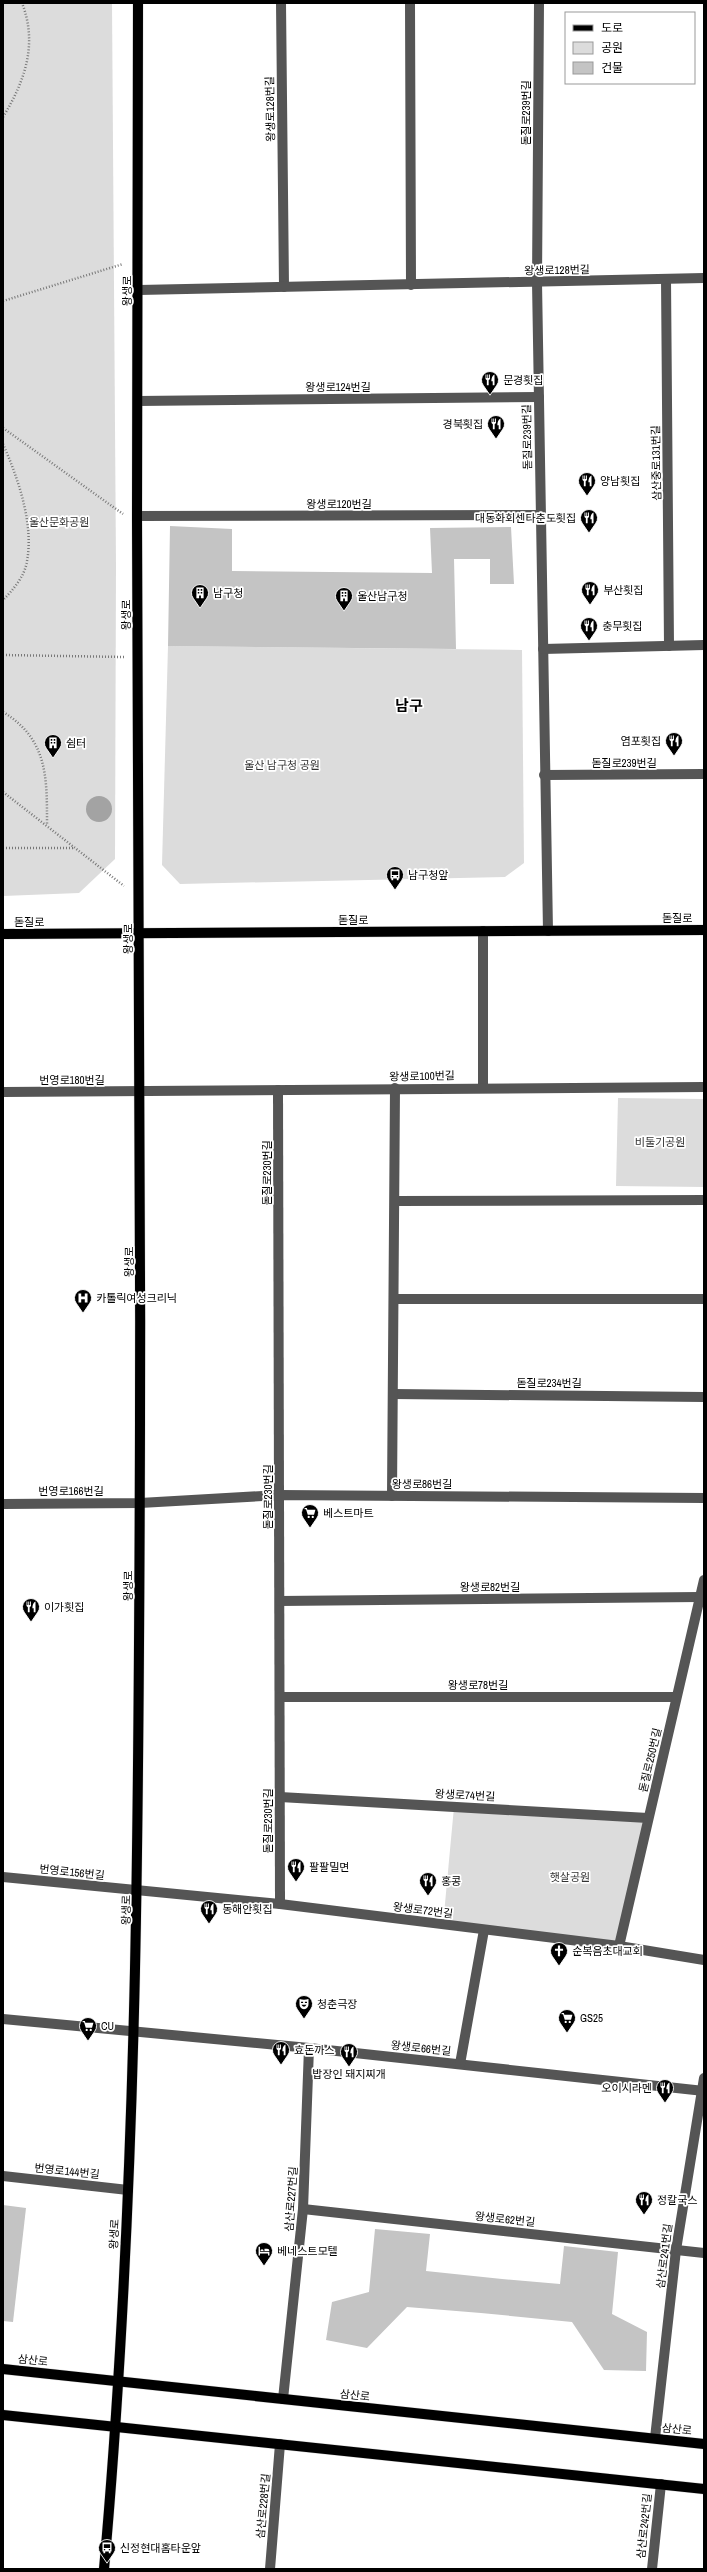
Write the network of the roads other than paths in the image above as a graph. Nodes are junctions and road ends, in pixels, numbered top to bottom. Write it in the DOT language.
graph roads {
  1 [pos="138,3"];
  2 [pos="281,3"];
  3 [pos="410,3"];
  4 [pos="539,3"];
  5 [pos="704,278"];
  6 [pos="666,279"];
  7 [pos="537,282"];
  8 [pos="411,285"];
  9 [pos="284,287"];
  10 [pos="139,290"];
  11 [pos="539,398"];
  12 [pos="138,401"];
  13 [pos="541,515"];
  14 [pos="137,520"];
  15 [pos="704,645"];
  16 [pos="669,646"];
  17 [pos="543,649"];
  18 [pos="704,774"];
  19 [pos="544,775"];
  20 [pos="704,930"];
  21 [pos="483,931"];
  22 [pos="548,931"];
  23 [pos="140,933"];
  24 [pos="3,934"];
  25 [pos="483,1087"];
  26 [pos="704,1087"];
  27 [pos="396,1088"];
  28 [pos="278,1090"];
  29 [pos="3,1092"];
  30 [pos="141,1092"];
  31 [pos="704,1200"];
  32 [pos="395,1201"];
  33 [pos="394,1299"];
  34 [pos="704,1299"];
  35 [pos="393,1394"];
  36 [pos="704,1397"];
  37 [pos="280,1495"];
  38 [pos="392,1496"];
  39 [pos="704,1498"];
  40 [pos="140,1503"];
  41 [pos="3,1504"];
  42 [pos="704,1580"];
  43 [pos="700,1598"];
  44 [pos="280,1601"];
  45 [pos="280,1697"];
  46 [pos="676,1697"];
  47 [pos="280,1797"];
  48 [pos="648,1818"];
  49 [pos="3,1877"];
  50 [pos="138,1890"];
  51 [pos="280,1904"];
  52 [pos="484,1930"];
  53 [pos="619,1946"];
  54 [pos="704,1960"];
  55 [pos="3,2019"];
  56 [pos="135,2033"];
  57 [pos="309,2048"];
  58 [pos="460,2064"];
  59 [pos="704,2078"];
  60 [pos="703,2091"];
  61 [pos="3,2176"];
  62 [pos="128,2190"];
  63 [pos="303,2209"];
  64 [pos="676,2250"];
  65 [pos="704,2253"];
  66 [pos="3,2369"];
  67 [pos="119,2382"];
  68 [pos="283,2399"];
  69 [pos="3,2415"];
  70 [pos="117,2427"];
  71 [pos="655,2438"];
  72 [pos="280,2444"];
  73 [pos="704,2444"];
  74 [pos="660,2484"];
  75 [pos="704,2489"];
  76 [pos="104,2569"];
  77 [pos="270,2569"];
  78 [pos="652,2569"];
  1 -- 10 [label="main road, 왕생로"];
  2 -- 9 [label="street, 왕생로128번길"];
  3 -- 8 [label="street"];
  4 -- 7 [label="street, 돋질로239번길"];
  5 -- 6 [label="street, 왕생로128번길"];
  6 -- 7 [label="street, 왕생로128번길"];
  6 -- 16 [label="street, 삼산중로131번길"];
  7 -- 8 [label="street, 왕생로128번길"];
  7 -- 11 [label="street, 돋질로239번길"];
  8 -- 9 [label="street, 왕생로128번길"];
  9 -- 10 [label="street, 왕생로128번길"];
  10 -- 12 [label="main road, 왕생로"];
  11 -- 12 [label="street, 왕생로124번길"];
  11 -- 13 [label="street, 돋질로239번길"];
  12 -- 14 [label="main road, 왕생로"];
  13 -- 14 [label="street, 왕생로120번길"];
  13 -- 17 [label="street, 돋질로239번길"];
  14 -- 23 [label="main road, 왕생로"];
  15 -- 16 [label="street"];
  16 -- 17 [label="street"];
  17 -- 19 [label="street, 돋질로239번길"];
  18 -- 19 [label="street, 돋질로239번길"];
  19 -- 22 [label="street, 돋질로239번길"];
  20 -- 22 [label="main road, 돋질로"];
  21 -- 22 [label="main road, 돋질로"];
  21 -- 23 [label="main road, 돋질로"];
  21 -- 25 [label="street"];
  23 -- 24 [label="main road, 돋질로"];
  23 -- 30 [label="main road, 왕생로"];
  25 -- 26 [label="street, 왕생로100번길"];
  25 -- 27 [label="street, 왕생로100번길"];
  27 -- 28 [label="street, 왕생로100번길"];
  27 -- 32 [label="street"];
  28 -- 30 [label="street, 왕생로100번길"];
  28 -- 37 [label="street, 돋질로230번길"];
  29 -- 30 [label="street, 번영로180번길"];
  30 -- 40 [label="main road, 왕생로"];
  31 -- 32 [label="street"];
  32 -- 33 [label="street"];
  33 -- 34 [label="street"];
  33 -- 35 [label="street"];
  35 -- 36 [label="street, 돋질로234번길"];
  35 -- 38 [label="street"];
  37 -- 38 [label="street, 왕생로86번길"];
  37 -- 40 [label="street, 왕생로86번길"];
  37 -- 44 [label="street, 돋질로230번길"];
  38 -- 39 [label="street, 왕생로86번길"];
  40 -- 41 [label="street, 번영로166번길"];
  40 -- 50 [label="main road, 왕생로"];
  42 -- 43 [label="street, 돋질로250번길"];
  43 -- 44 [label="street, 왕생로82번길"];
  43 -- 46 [label="street, 돋질로250번길"];
  44 -- 45 [label="street, 돋질로230번길"];
  45 -- 46 [label="street, 왕생로78번길"];
  45 -- 47 [label="street, 돋질로230번길"];
  46 -- 48 [label="street, 돋질로250번길"];
  47 -- 48 [label="street, 왕생로74번길"];
  47 -- 51 [label="street, 돋질로230번길"];
  48 -- 53 [label="street, 돋질로250번길"];
  49 -- 50 [label="street, 번영로156번길"];
  50 -- 51 [label="street, 왕생로72번길"];
  50 -- 56 [label="main road, 왕생로"];
  51 -- 52 [label="street, 왕생로72번길"];
  52 -- 53 [label="street, 왕생로72번길"];
  52 -- 58 [label="street"];
  53 -- 54 [label="street, 왕생로72번길"];
  55 -- 56 [label="street, 왕생로66번길"];
  56 -- 57 [label="street, 왕생로66번길"];
  56 -- 62 [label="main road, 왕생로"];
  57 -- 58 [label="street, 왕생로66번길"];
  57 -- 63 [label="street, 삼산로227번길"];
  58 -- 60 [label="street, 왕생로66번길"];
  59 -- 60 [label="street, 삼산로241번길"];
  60 -- 64 [label="street, 삼산로241번길"];
  61 -- 62 [label="street, 번영로144번길"];
  62 -- 67 [label="main road, 왕생로"];
  63 -- 64 [label="street, 왕생로62번길"];
  63 -- 68 [label="street, 삼산로227번길"];
  64 -- 65 [label="street, 왕생로62번길"];
  64 -- 71 [label="street, 삼산로241번길"];
  66 -- 67 [label="main road, 삼산로"];
  67 -- 68 [label="main road, 삼산로"];
  67 -- 70 [label="main road, 왕생로"];
  68 -- 71 [label="main road, 삼산로"];
  69 -- 70 [label="main road"];
  70 -- 72 [label="main road"];
  70 -- 76 [label="main road, 왕생로"];
  71 -- 73 [label="main road, 삼산로"];
  72 -- 74 [label="main road"];
  72 -- 77 [label="street, 삼산로228번길"];
  74 -- 75 [label="main road"];
  74 -- 78 [label="street, 삼산로242번길"];
}
